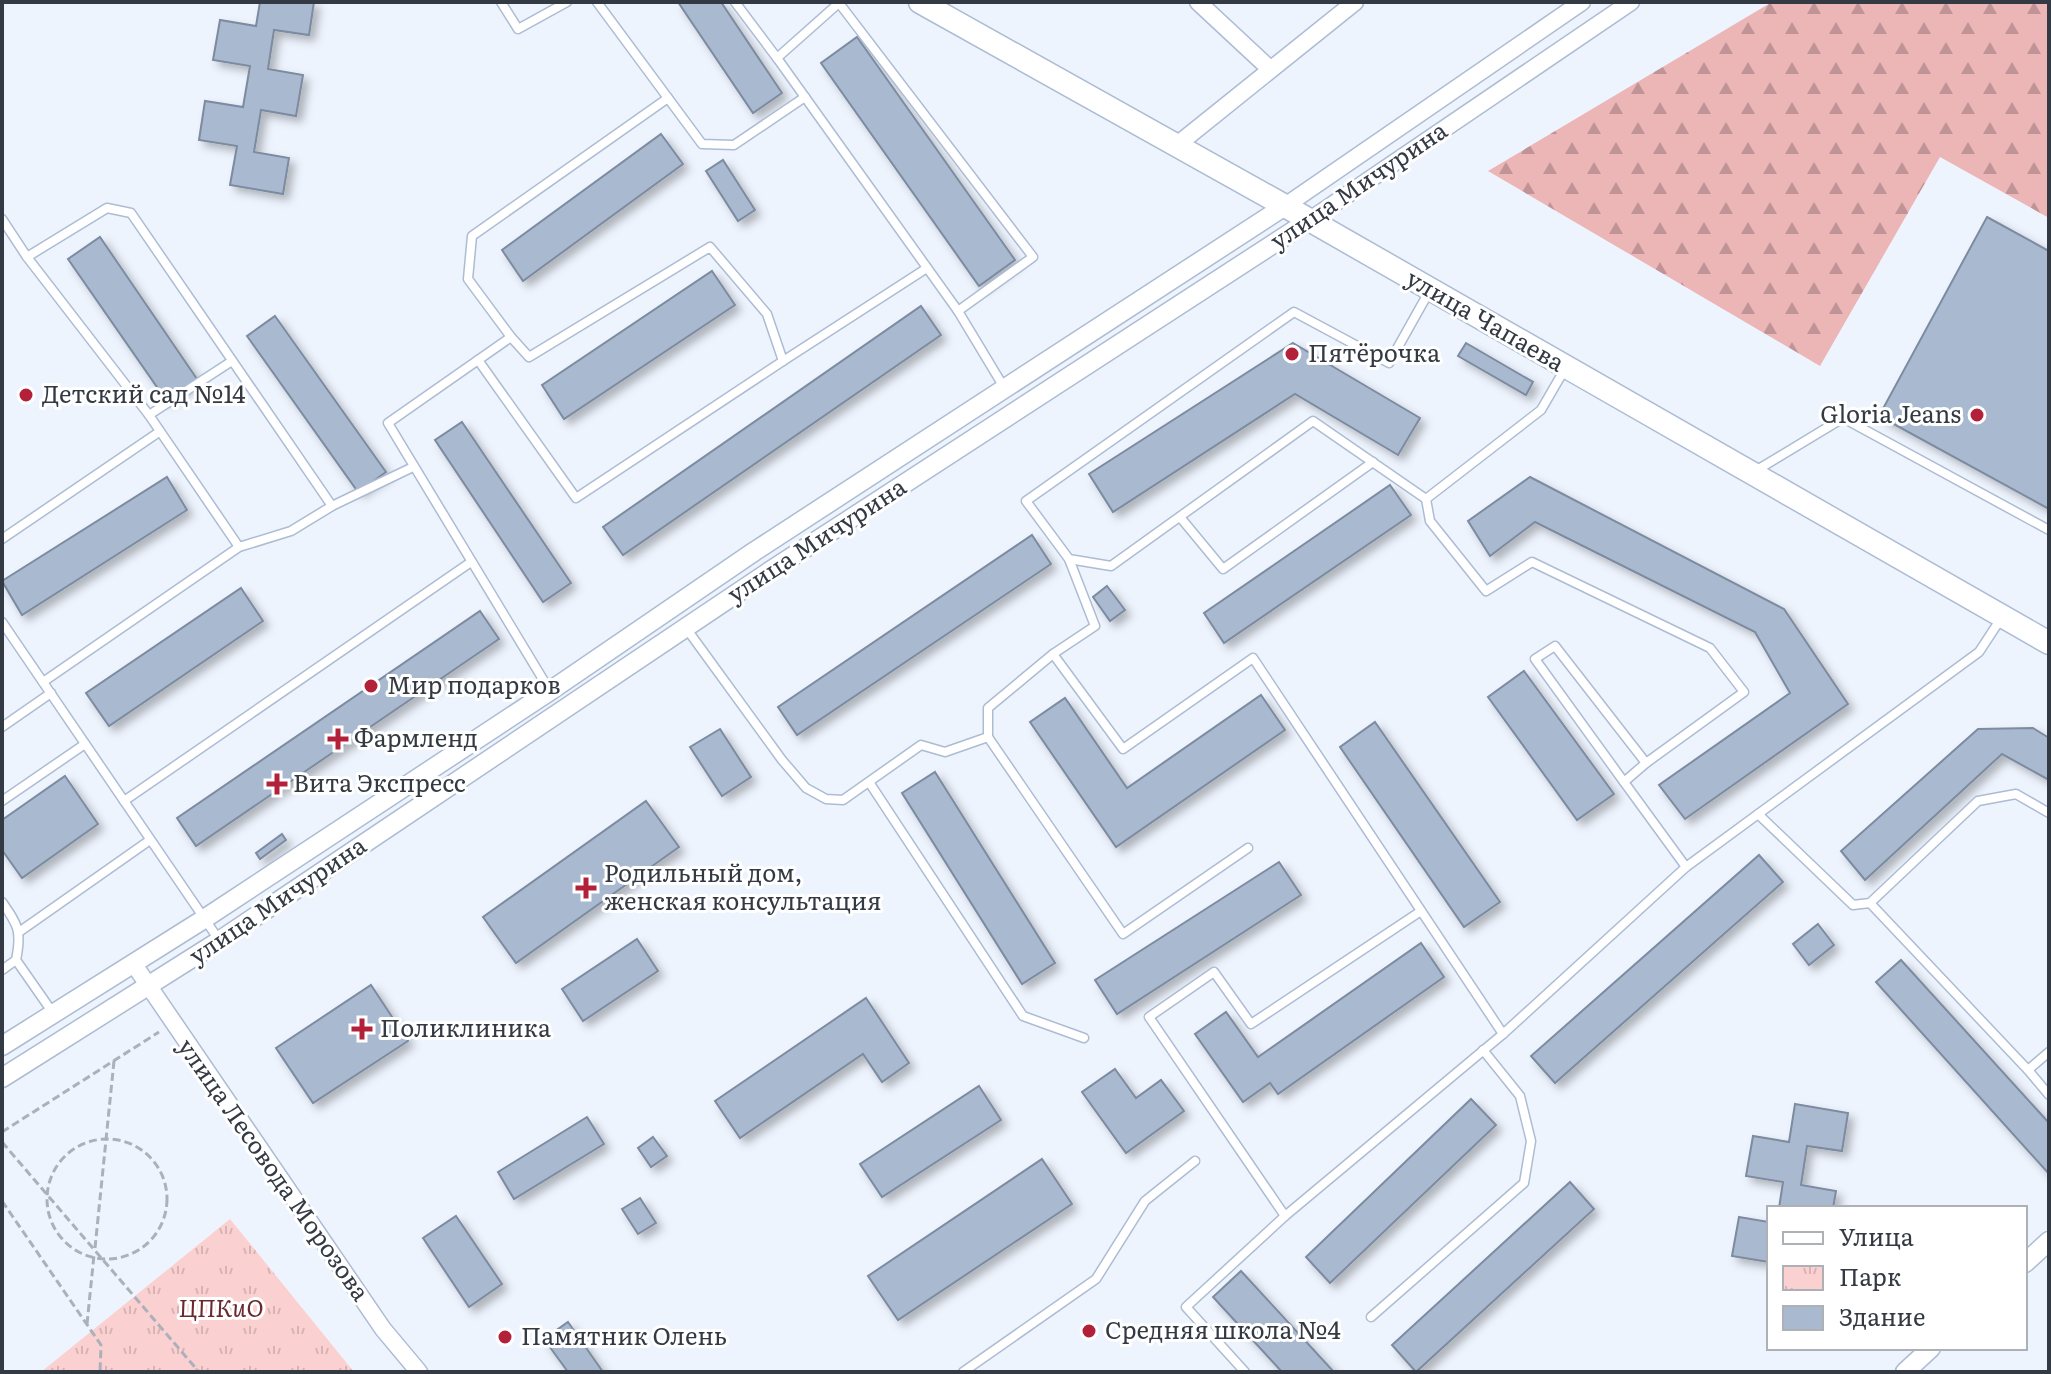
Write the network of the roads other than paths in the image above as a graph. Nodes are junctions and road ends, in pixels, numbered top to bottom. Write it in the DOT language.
graph roads {
  1 [pos="501,2"];
  2 [pos="567,2"];
  3 [pos="597,2"];
  4 [pos="735,2"];
  5 [pos="920,2"];
  6 [pos="1198,2"];
  7 [pos="1355,2"];
  8 [pos="1582,2"];
  9 [pos="1631,2"];
  10 [pos="839,3"];
  11 [pos="777,58"];
  12 [pos="1270,69"];
  13 [pos="805,97"];
  14 [pos="668,98"];
  15 [pos="1177,145"];
  16 [pos="1285,206"];
  17 [pos="2,219"];
  18 [pos="1310,220"];
  19 [pos="27,257"];
  20 [pos="927,268"];
  21 [pos="1431,289"];
  22 [pos="958,311"];
  23 [pos="511,337"];
  24 [pos="478,360"];
  25 [pos="232,361"];
  26 [pos="783,361"];
  27 [pos="1566,367"];
  28 [pos="1005,389"];
  29 [pos="149,415"];
  30 [pos="159,432"];
  31 [pos="1373,462"];
  32 [pos="413,467"];
  33 [pos="1752,473"];
  34 [pos="1426,499"];
  35 [pos="332,506"];
  36 [pos="1180,517"];
  37 [pos="2049,530"];
  38 [pos="2,539"];
  39 [pos="239,547"];
  40 [pos="1069,559"];
  41 [pos="471,562"];
  42 [pos="2002,617"];
  43 [pos="2,622"];
  44 [pos="686,627"];
  45 [pos="2049,643"];
  46 [pos="1053,654"];
  47 [pos="43,682"];
  48 [pos="550,691"];
  49 [pos="51,693"];
  50 [pos="2,727"];
  51 [pos="988,737"];
  52 [pos="85,744"];
  53 [pos="1646,763"];
  54 [pos="869,782"];
  55 [pos="1624,782"];
  56 [pos="2,801"];
  57 [pos="124,801"];
  58 [pos="2049,813"];
  59 [pos="1758,814"];
  60 [pos="150,840"];
  61 [pos="1248,848"];
  62 [pos="1686,867"];
  63 [pos="2,902"];
  64 [pos="1870,903"];
  65 [pos="1421,911"];
  66 [pos="204,919"];
  67 [pos="19,932"];
  68 [pos="219,941"];
  69 [pos="16,960"];
  70 [pos="133,963"];
  71 [pos="2,970"];
  72 [pos="147,987"];
  73 [pos="53,1013"];
  74 [pos="1503,1034"];
  75 [pos="1084,1038"];
  76 [pos="2,1046"];
  77 [pos="1483,1050"];
  78 [pos="2049,1052"];
  79 [pos="2028,1070"];
  80 [pos="2,1078"];
  81 [pos="2049,1095"];
  82 [pos="1195,1161"];
  83 [pos="1285,1216"];
  84 [pos="2049,1241"];
  85 [pos="2027,1261"];
  86 [pos="1371,1317"];
  87 [pos="1929,1350"];
  88 [pos="419,1372"];
  89 [pos="963,1372"];
  90 [pos="1245,1372"];
  91 [pos="1905,1372"];
  1 -- 2 [label="lane"];
  3 -- 14 [label="lane"];
  4 -- 11 [label="lane"];
  5 -- 15 [label="main road, улица Чапаева"];
  6 -- 12 [label="street"];
  7 -- 12 [label="street"];
  8 -- 16 [label="street, улица Мичурина"];
  9 -- 18 [label="street, улица Мичурина"];
  10 -- 11 [label="lane"];
  10 -- 22 [label="lane"];
  11 -- 13 [label="lane"];
  12 -- 15 [label="street"];
  13 -- 14 [label="lane"];
  13 -- 20 [label="lane"];
  14 -- 23 [label="lane"];
  15 -- 16 [label="main road, улица Чапаева"];
  16 -- 18 [label="main road, улица Чапаева"];
  16 -- 28 [label="street, улица Мичурина"];
  17 -- 19 [label="lane"];
  18 -- 21 [label="main road, улица Чапаева"];
  18 -- 44 [label="street, улица Мичурина"];
  19 -- 25 [label="lane"];
  19 -- 29 [label="lane"];
  20 -- 22 [label="lane"];
  20 -- 26 [label="lane"];
  21 -- 27 [label="main road, улица Чапаева"];
  21 -- 40 [label="lane"];
  22 -- 28 [label="lane"];
  23 -- 24 [label="lane"];
  23 -- 26 [label="lane"];
  24 -- 26 [label="lane"];
  24 -- 32 [label="lane"];
  25 -- 29 [label="lane"];
  25 -- 35 [label="lane"];
  27 -- 33 [label="main road, улица Чапаева"];
  27 -- 34 [label="lane"];
  28 -- 48 [label="street, улица Мичурина"];
  29 -- 30 [label="lane"];
  30 -- 38 [label="lane"];
  30 -- 39 [label="lane"];
  31 -- 34 [label="lane"];
  31 -- 36 [label="lane"];
  31 -- 36 [label="lane"];
  32 -- 35 [label="lane"];
  32 -- 41 [label="lane"];
  33 -- 37 [label="lane"];
  33 -- 42 [label="main road, улица Чапаева"];
  34 -- 53 [label="lane"];
  35 -- 39 [label="lane"];
  36 -- 40 [label="lane"];
  39 -- 47 [label="lane"];
  40 -- 46 [label="lane"];
  41 -- 48 [label="lane"];
  41 -- 57 [label="lane"];
  42 -- 45 [label="main road, улица Чапаева"];
  42 -- 59 [label="lane"];
  43 -- 47 [label="lane"];
  44 -- 54 [label="lane"];
  44 -- 68 [label="street, улица Мичурина"];
  46 -- 51 [label="lane"];
  46 -- 65 [label="lane"];
  47 -- 49 [label="lane"];
  48 -- 66 [label="street, улица Мичурина"];
  49 -- 50 [label="lane"];
  49 -- 52 [label="lane"];
  51 -- 54 [label="lane"];
  51 -- 61 [label="lane"];
  52 -- 56 [label="lane"];
  52 -- 57 [label="lane"];
  53 -- 55 [label="lane"];
  53 -- 55 [label="lane"];
  54 -- 75 [label="lane"];
  55 -- 62 [label="lane"];
  57 -- 60 [label="lane"];
  58 -- 64 [label="lane"];
  59 -- 62 [label="lane"];
  59 -- 64 [label="lane"];
  60 -- 66 [label="lane"];
  60 -- 67 [label="lane"];
  62 -- 74 [label="lane"];
  63 -- 67 [label="lane"];
  64 -- 79 [label="lane"];
  65 -- 74 [label="lane"];
  65 -- 83 [label="lane"];
  66 -- 68 [label="lane"];
  66 -- 70 [label="street, улица Мичурина"];
  67 -- 69 [label="lane"];
  68 -- 72 [label="street, улица Мичурина"];
  69 -- 71 [label="lane"];
  69 -- 73 [label="lane"];
  70 -- 72 [label="street, улица Лесовода Морозова"];
  70 -- 73 [label="street, улица Мичурина"];
  72 -- 80 [label="street, улица Мичурина"];
  72 -- 88 [label="street, улица Лесовода Морозова"];
  73 -- 76 [label="street, улица Мичурина"];
  74 -- 77 [label="lane"];
  77 -- 83 [label="lane"];
  77 -- 86 [label="lane"];
  78 -- 79 [label="lane"];
  79 -- 81 [label="lane"];
  82 -- 89 [label="lane"];
  83 -- 90 [label="lane"];
  84 -- 85 [label="street"];
  87 -- 91 [label="street"];
}
